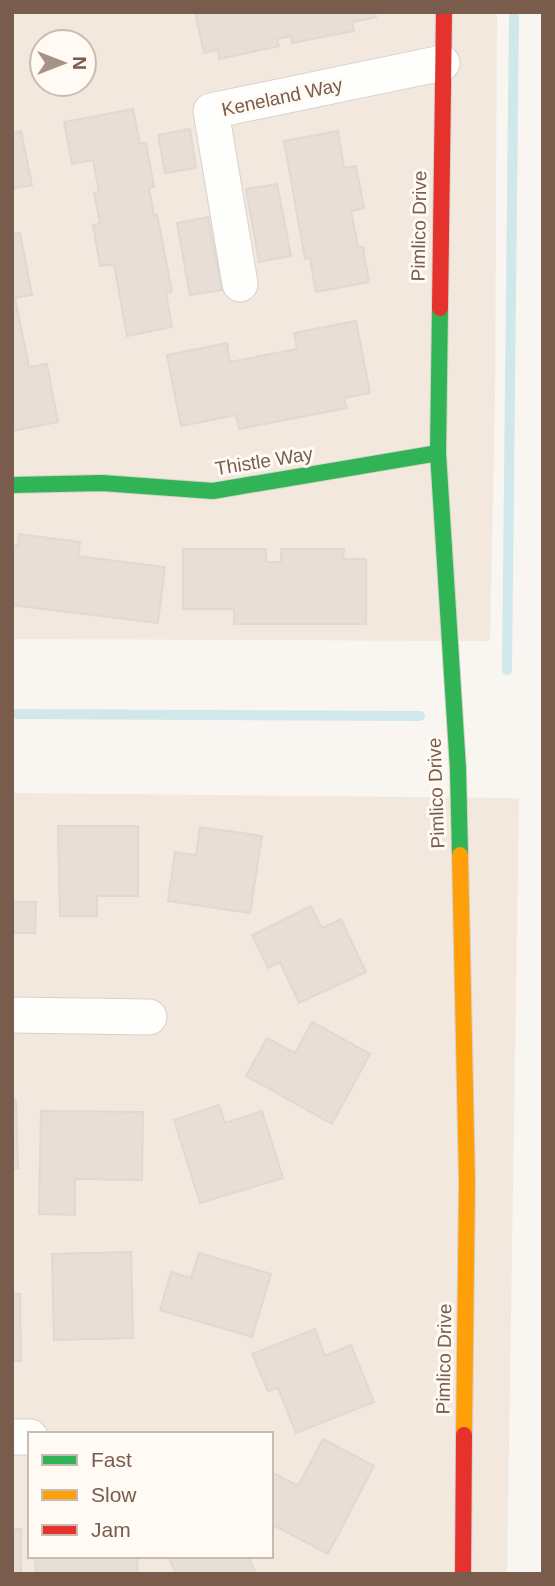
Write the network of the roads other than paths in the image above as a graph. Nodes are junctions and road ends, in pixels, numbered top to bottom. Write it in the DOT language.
graph roads {
  1 [pos="444,12"];
  2 [pos="442,63"];
  3 [pos="240,284"];
  4 [pos="438,453"];
  5 [pos="12,485"];
  6 [pos="12,1015"];
  7 [pos="149,1017"];
  8 [pos="463,1574"];
  1 -- 2 [label="street, Pimlico Drive"];
  2 -- 3 [label="street, Keneland Way"];
  2 -- 4 [label="street, Pimlico Drive"];
  4 -- 5 [label="street, Thistle Way"];
  4 -- 8 [label="street, Pimlico Drive"];
  6 -- 7 [label="street"];
}
